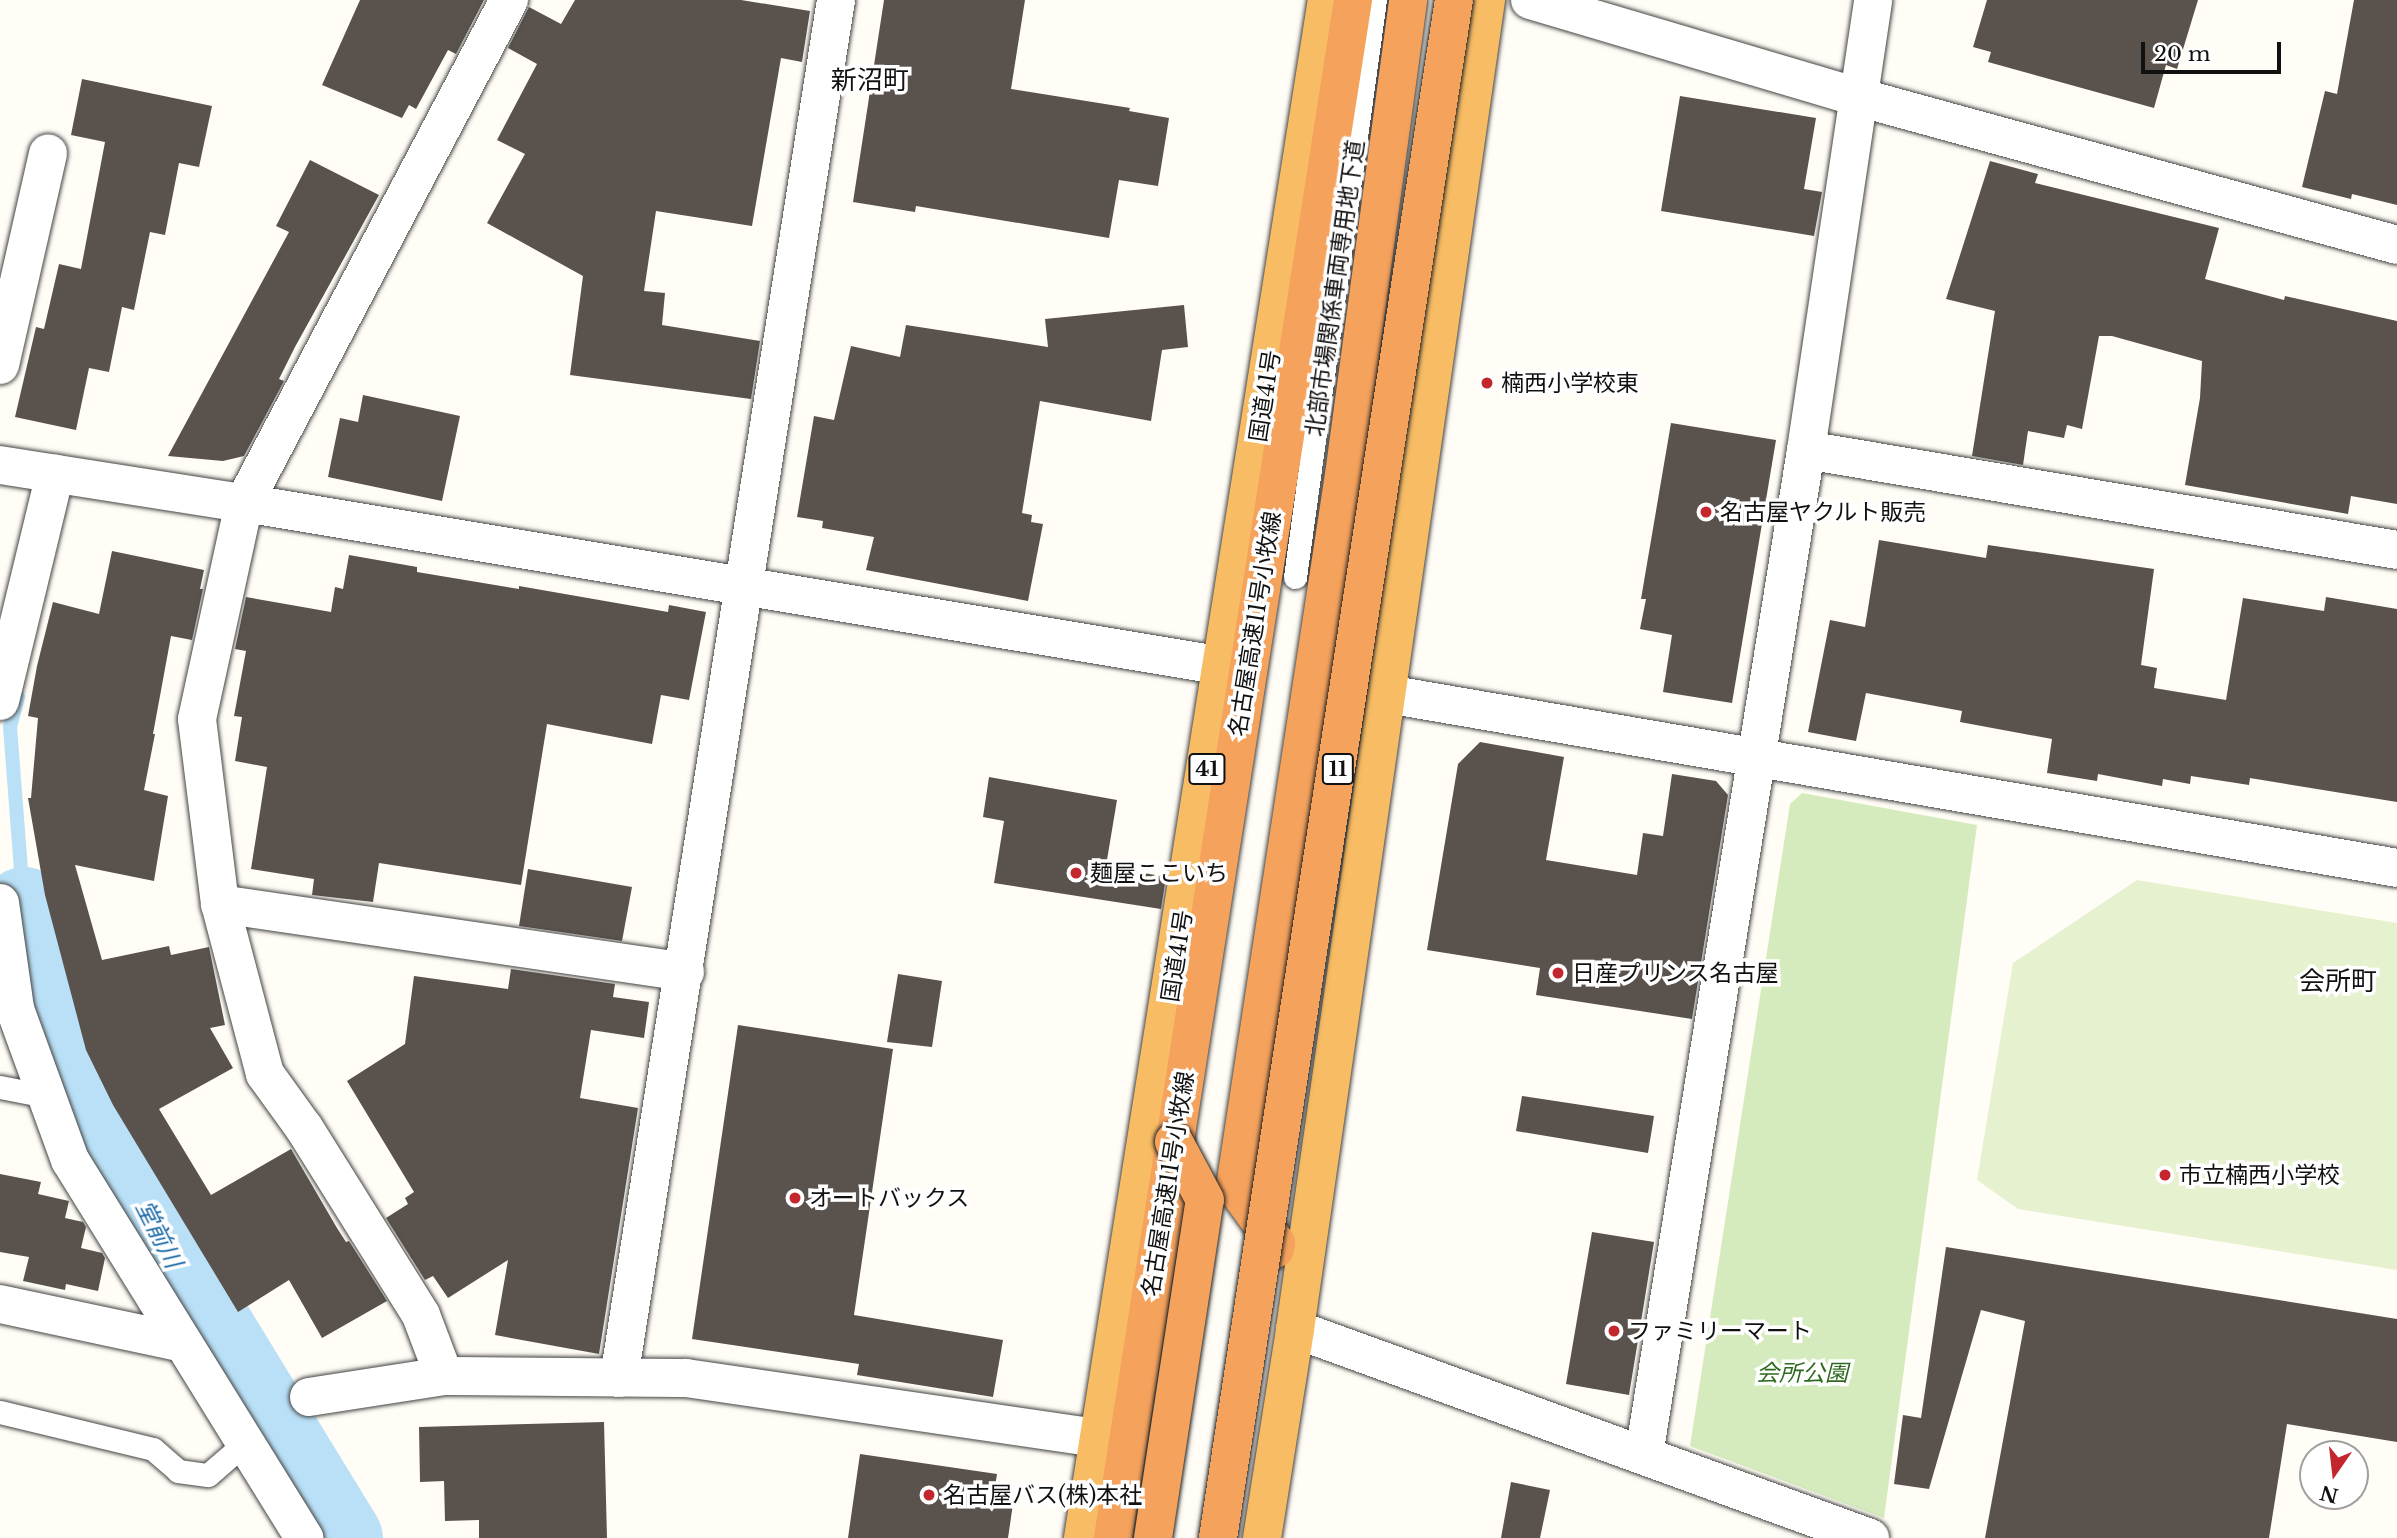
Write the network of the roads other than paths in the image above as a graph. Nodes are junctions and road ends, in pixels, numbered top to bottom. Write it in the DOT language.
graph roads {
  1 [pos="509,0"];
  2 [pos="836,0"];
  3 [pos="1327,0"];
  4 [pos="1353,0"];
  5 [pos="1376,0"];
  6 [pos="1408,0"];
  7 [pos="1454,0"];
  8 [pos="1486,0"];
  9 [pos="1530,0"];
  10 [pos="1873,0"];
  11 [pos="1858,97"];
  12 [pos="48,153"];
  13 [pos="2397,245"];
  14 [pos="0,365"];
  15 [pos="1806,450"];
  16 [pos="0,465"];
  17 [pos="55,474"];
  18 [pos="244,503"];
  19 [pos="2397,550"];
  20 [pos="1295,577"];
  21 [pos="746,587"];
  22 [pos="1223,666"];
  23 [pos="1387,694"];
  24 [pos="0,701"];
  25 [pos="1757,758"];
  26 [pos="2397,868"];
  27 [pos="220,904"];
  28 [pos="0,905"];
  29 [pos="685,972"];
  30 [pos="7,1005"];
  31 [pos="0,1087"];
  32 [pos="46,1096"];
  33 [pos="1174,1142"];
  34 [pos="0,1304"];
  35 [pos="1295,1329"];
  36 [pos="183,1343"];
  37 [pos="444,1376"];
  38 [pos="619,1378"];
  39 [pos="309,1396"];
  40 [pos="0,1412"];
  41 [pos="1099,1438"];
  42 [pos="245,1443"];
  43 [pos="1644,1455"];
  44 [pos="304,1538"];
  45 [pos="1083,1538"];
  46 [pos="1112,1538"];
  47 [pos="1153,1538"];
  48 [pos="1219,1538"];
  49 [pos="1231,1538"];
  50 [pos="1262,1538"];
  51 [pos="1870,1538"];
  1 -- 18 [label="street"];
  2 -- 21 [label="street"];
  3 -- 22 [label="highway, 国道41号 / 41"];
  4 -- 33 [label="highway, 名古屋高速11号小牧線"];
  5 -- 20 [label="lane, 北部市場関係車両専用地下道"];
  6 -- 49 [label="highway"];
  7 -- 48 [label="highway, 11, bridge"];
  8 -- 23 [label="highway"];
  9 -- 11 [label="street"];
  10 -- 11 [label="street"];
  11 -- 13 [label="street"];
  11 -- 15 [label="street"];
  12 -- 14 [label="street"];
  15 -- 19 [label="street"];
  15 -- 25 [label="street"];
  16 -- 17 [label="street"];
  17 -- 18 [label="street"];
  17 -- 24 [label="street"];
  18 -- 21 [label="street"];
  18 -- 27 [label="street"];
  21 -- 22 [label="street"];
  21 -- 29 [label="street"];
  22 -- 41 [label="highway, 国道41号 / 41"];
  23 -- 25 [label="street"];
  23 -- 35 [label="highway"];
  25 -- 26 [label="street"];
  25 -- 43 [label="street"];
  27 -- 29 [label="street"];
  27 -- 37 [label="street"];
  28 -- 30 [label="street"];
  29 -- 38 [label="street"];
  30 -- 32 [label="street"];
  31 -- 32 [label="lane"];
  32 -- 36 [label="street"];
  33 -- 46 [label="highway, 名古屋高速11号小牧線"];
  33 -- 47 [label="highway, bridge"];
  34 -- 36 [label="street"];
  35 -- 43 [label="street"];
  35 -- 50 [label="highway"];
  36 -- 42 [label="street"];
  37 -- 38 [label="street"];
  37 -- 39 [label="street"];
  38 -- 41 [label="street"];
  40 -- 42 [label="lane"];
  41 -- 45 [label="highway, 国道41号 / 41"];
  42 -- 44 [label="street"];
  43 -- 51 [label="street"];
}
